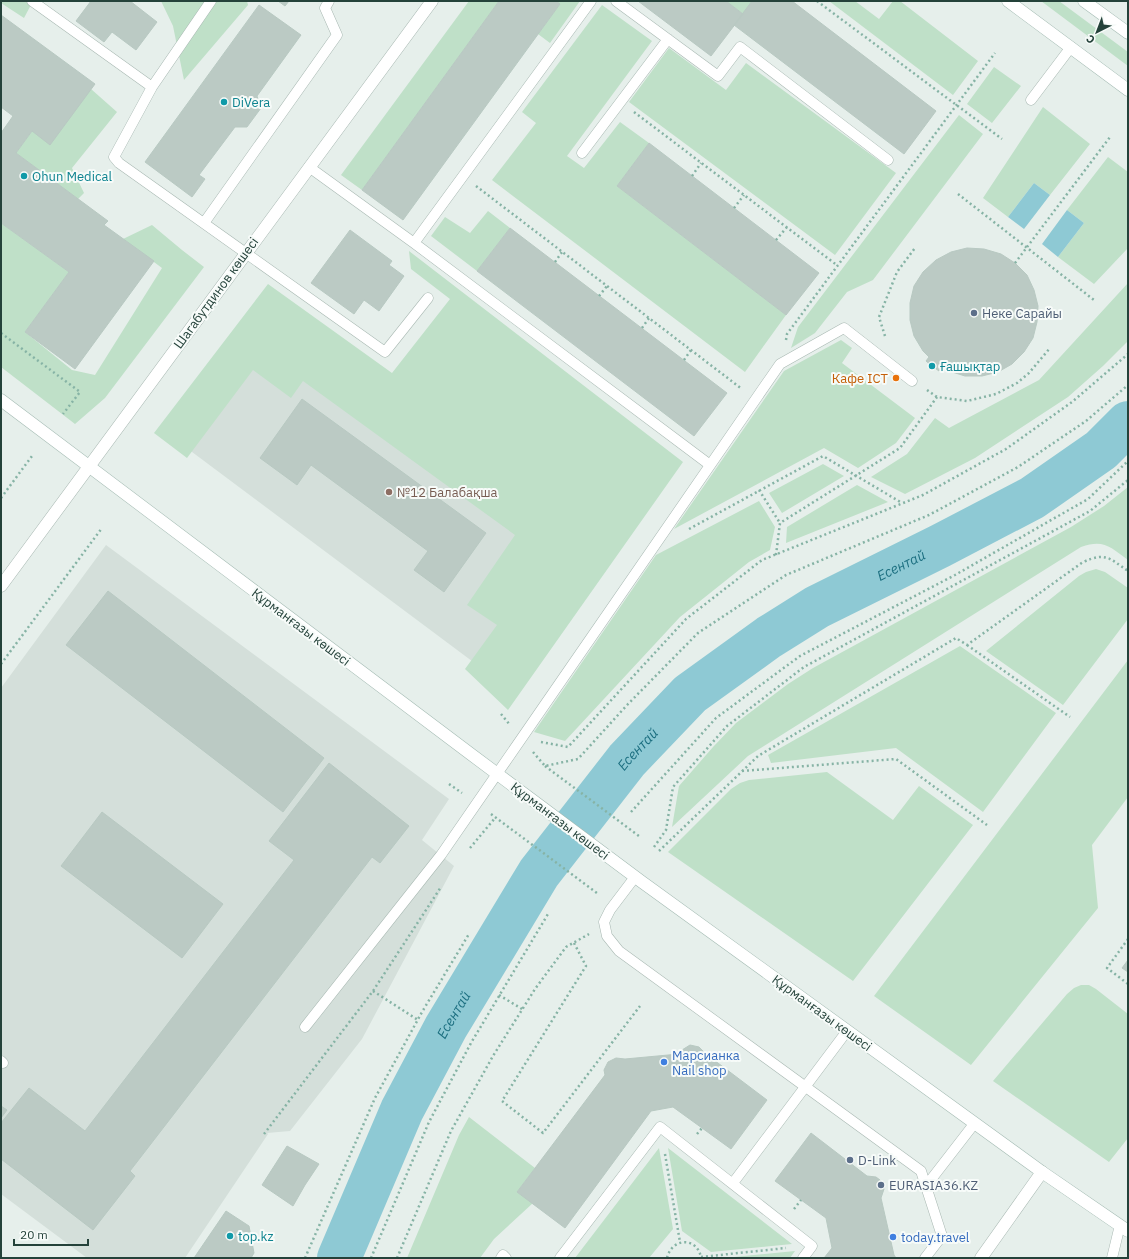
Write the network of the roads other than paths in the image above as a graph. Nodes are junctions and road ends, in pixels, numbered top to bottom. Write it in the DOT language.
graph roads {
  1 [pos="32,1"];
  2 [pos="211,1"];
  3 [pos="329,1"];
  4 [pos="432,1"];
  5 [pos="591,1"];
  6 [pos="616,1"];
  7 [pos="1008,1"];
  8 [pos="1084,1"];
  9 [pos="1128,33"];
  10 [pos="668,39"];
  11 [pos="1071,47"];
  12 [pos="152,87"];
  13 [pos="1128,90"];
  14 [pos="1031,100"];
  15 [pos="582,153"];
  16 [pos="888,160"];
  17 [pos="310,167"];
  18 [pos="204,223"];
  19 [pos="414,242"];
  20 [pos="246,253"];
  21 [pos="428,298"];
  22 [pos="912,381"];
  23 [pos="1,400"];
  24 [pos="710,465"];
  25 [pos="89,466"];
  26 [pos="1,586"];
  27 [pos="496,774"];
  28 [pos="635,877"];
  29 [pos="304,1027"];
  30 [pos="847,1031"];
  31 [pos="806,1086"];
  32 [pos="974,1124"];
  33 [pos="1042,1172"];
  34 [pos="733,1184"];
  35 [pos="926,1186"];
  36 [pos="1124,1228"];
  37 [pos="501,1258"];
  38 [pos="506,1258"];
  39 [pos="560,1258"];
  40 [pos="803,1258"];
  41 [pos="925,1258"];
  42 [pos="981,1258"];
  43 [pos="1112,1258"];
  1 -- 12 [label="lane"];
  2 -- 12 [label="lane"];
  3 -- 18 [label="lane"];
  4 -- 17 [label="street, Шагабутдинов көшесі"];
  5 -- 19 [label="lane"];
  6 -- 10 [label="lane"];
  7 -- 11 [label="street"];
  8 -- 9 [label="street"];
  10 -- 15 [label="lane"];
  10 -- 16 [label="lane"];
  11 -- 13 [label="street"];
  11 -- 14 [label="lane"];
  12 -- 18 [label="lane"];
  17 -- 19 [label="lane"];
  17 -- 20 [label="street, Шагабутдинов көшесі"];
  18 -- 20 [label="lane"];
  19 -- 24 [label="lane"];
  20 -- 21 [label="lane"];
  20 -- 25 [label="street, Шагабутдинов көшесі"];
  22 -- 24 [label="lane"];
  23 -- 25 [label="street, Құрманғазы көшесі"];
  24 -- 27 [label="lane"];
  25 -- 26 [label="street, Шагабутдинов көшесі"];
  25 -- 27 [label="street, Құрманғазы көшесі"];
  27 -- 28 [label="street, Құрманғазы көшесі"];
  27 -- 29 [label="lane"];
  28 -- 30 [label="street, Құрманғазы көшесі"];
  28 -- 31 [label="lane"];
  30 -- 31 [label="lane"];
  30 -- 32 [label="street, Құрманғазы көшесі"];
  31 -- 34 [label="lane"];
  31 -- 35 [label="lane"];
  32 -- 33 [label="street, Құрманғазы көшесі"];
  32 -- 35 [label="lane"];
  33 -- 36 [label="street, Құрманғазы көшесі"];
  33 -- 42 [label="street"];
  34 -- 39 [label="lane"];
  34 -- 40 [label="lane"];
  35 -- 41 [label="lane"];
  36 -- 43 [label="lane"];
  37 -- 38 [label="lane"];
}
